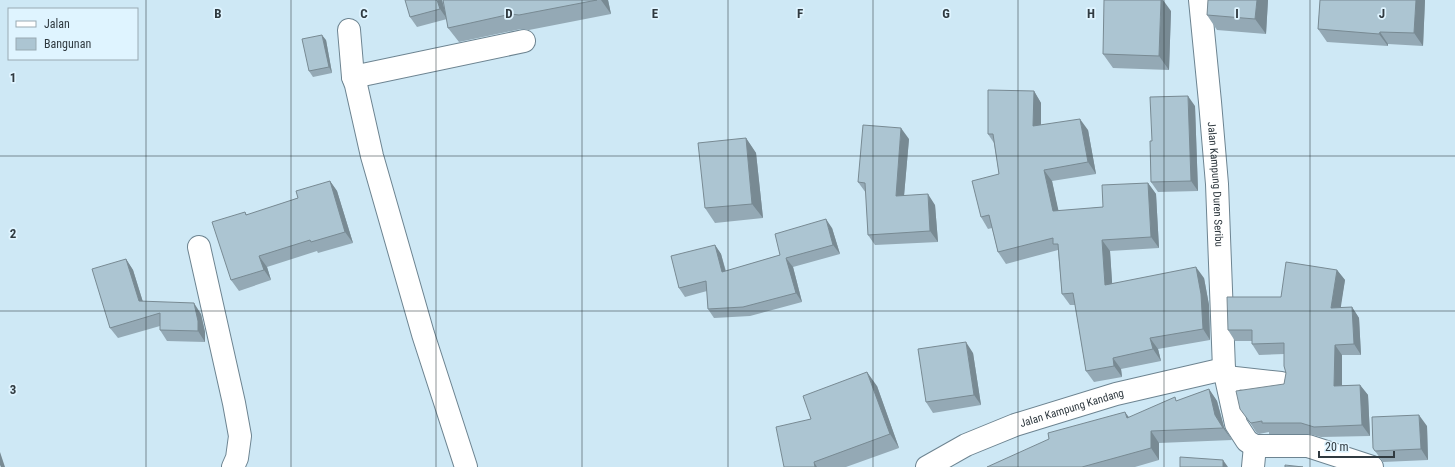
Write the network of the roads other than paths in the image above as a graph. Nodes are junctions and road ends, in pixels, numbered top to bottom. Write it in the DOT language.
graph roads {
  1 [pos="1200,0"];
  2 [pos="349,30"];
  3 [pos="524,41"];
  4 [pos="357,89"];
  5 [pos="199,247"];
  6 [pos="1225,373"];
  7 [pos="1281,382"];
  8 [pos="1254,457"];
  9 [pos="233,467"];
  10 [pos="466,467"];
  11 [pos="927,467"];
  12 [pos="1372,467"];
  1 -- 6 [label="street, Jalan Kampung Duren Seribu"];
  2 -- 4 [label="street"];
  3 -- 4 [label="street"];
  4 -- 10 [label="street"];
  5 -- 9 [label="street"];
  6 -- 7 [label="street, Jalan Kampung Kandang"];
  6 -- 8 [label="street, Jalan Kampung Duren Seribu"];
  6 -- 11 [label="street, Jalan Kampung Kandang"];
  8 -- 12 [label="street"];
}
